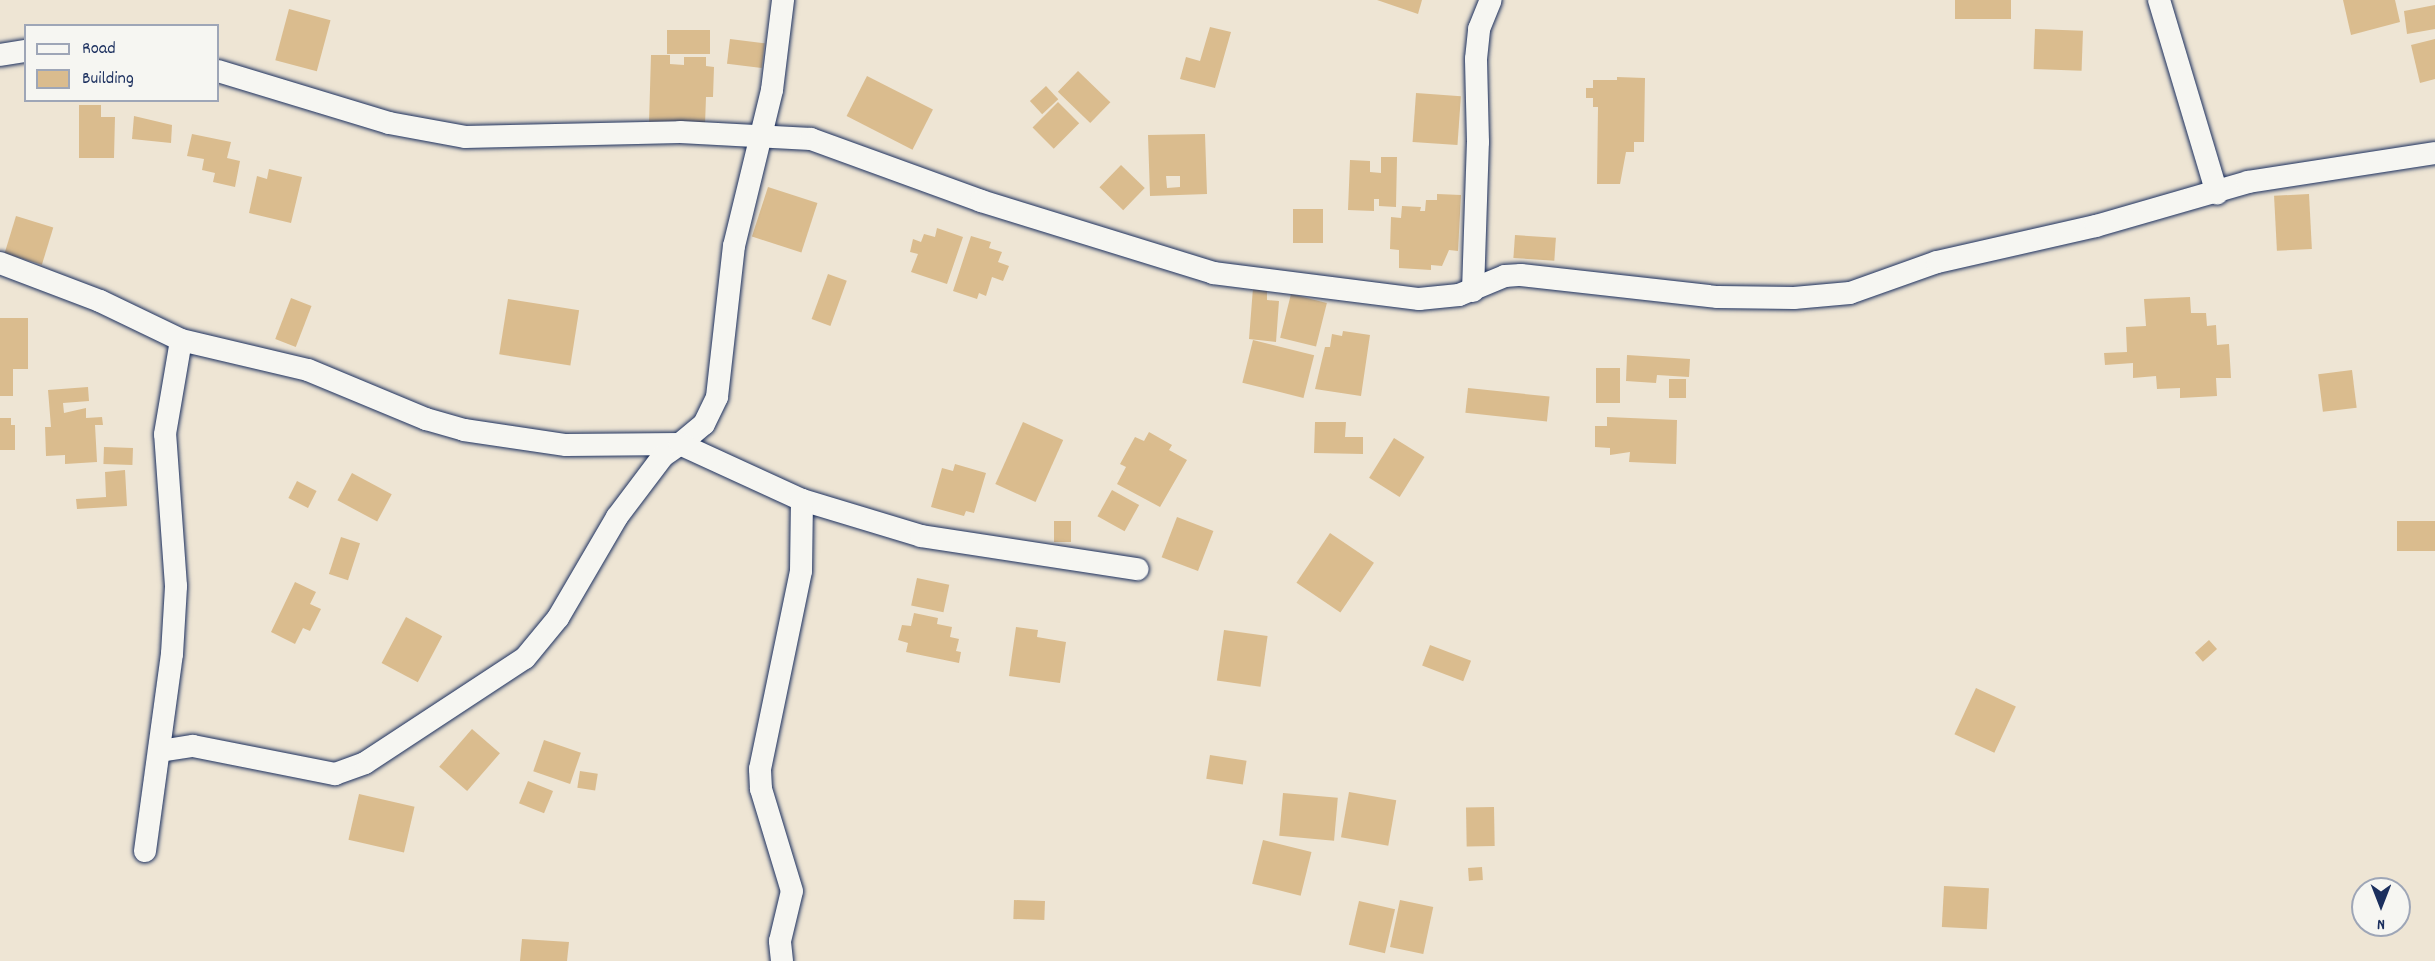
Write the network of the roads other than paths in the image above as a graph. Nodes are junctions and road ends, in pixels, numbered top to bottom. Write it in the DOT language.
graph roads {
  1 [pos="783,0"];
  2 [pos="1491,0"];
  3 [pos="2159,0"];
  4 [pos="24,51"];
  5 [pos="0,55"];
  6 [pos="219,71"];
  7 [pos="758,137"];
  8 [pos="2435,153"];
  9 [pos="2217,193"];
  10 [pos="0,263"];
  11 [pos="1473,291"];
  12 [pos="181,340"];
  13 [pos="680,444"];
  14 [pos="802,500"];
  15 [pos="1137,569"];
  16 [pos="160,751"];
  17 [pos="145,851"];
  18 [pos="782,961"];
  1 -- 7 [label="street"];
  2 -- 11 [label="street"];
  3 -- 9 [label="street"];
  4 -- 5 [label="street"];
  6 -- 7 [label="street"];
  7 -- 11 [label="street"];
  7 -- 13 [label="street"];
  8 -- 9 [label="street"];
  9 -- 11 [label="street"];
  10 -- 12 [label="street"];
  12 -- 13 [label="street"];
  12 -- 16 [label="street"];
  13 -- 14 [label="street"];
  13 -- 16 [label="street"];
  14 -- 15 [label="street"];
  14 -- 18 [label="street"];
  16 -- 17 [label="street"];
}
